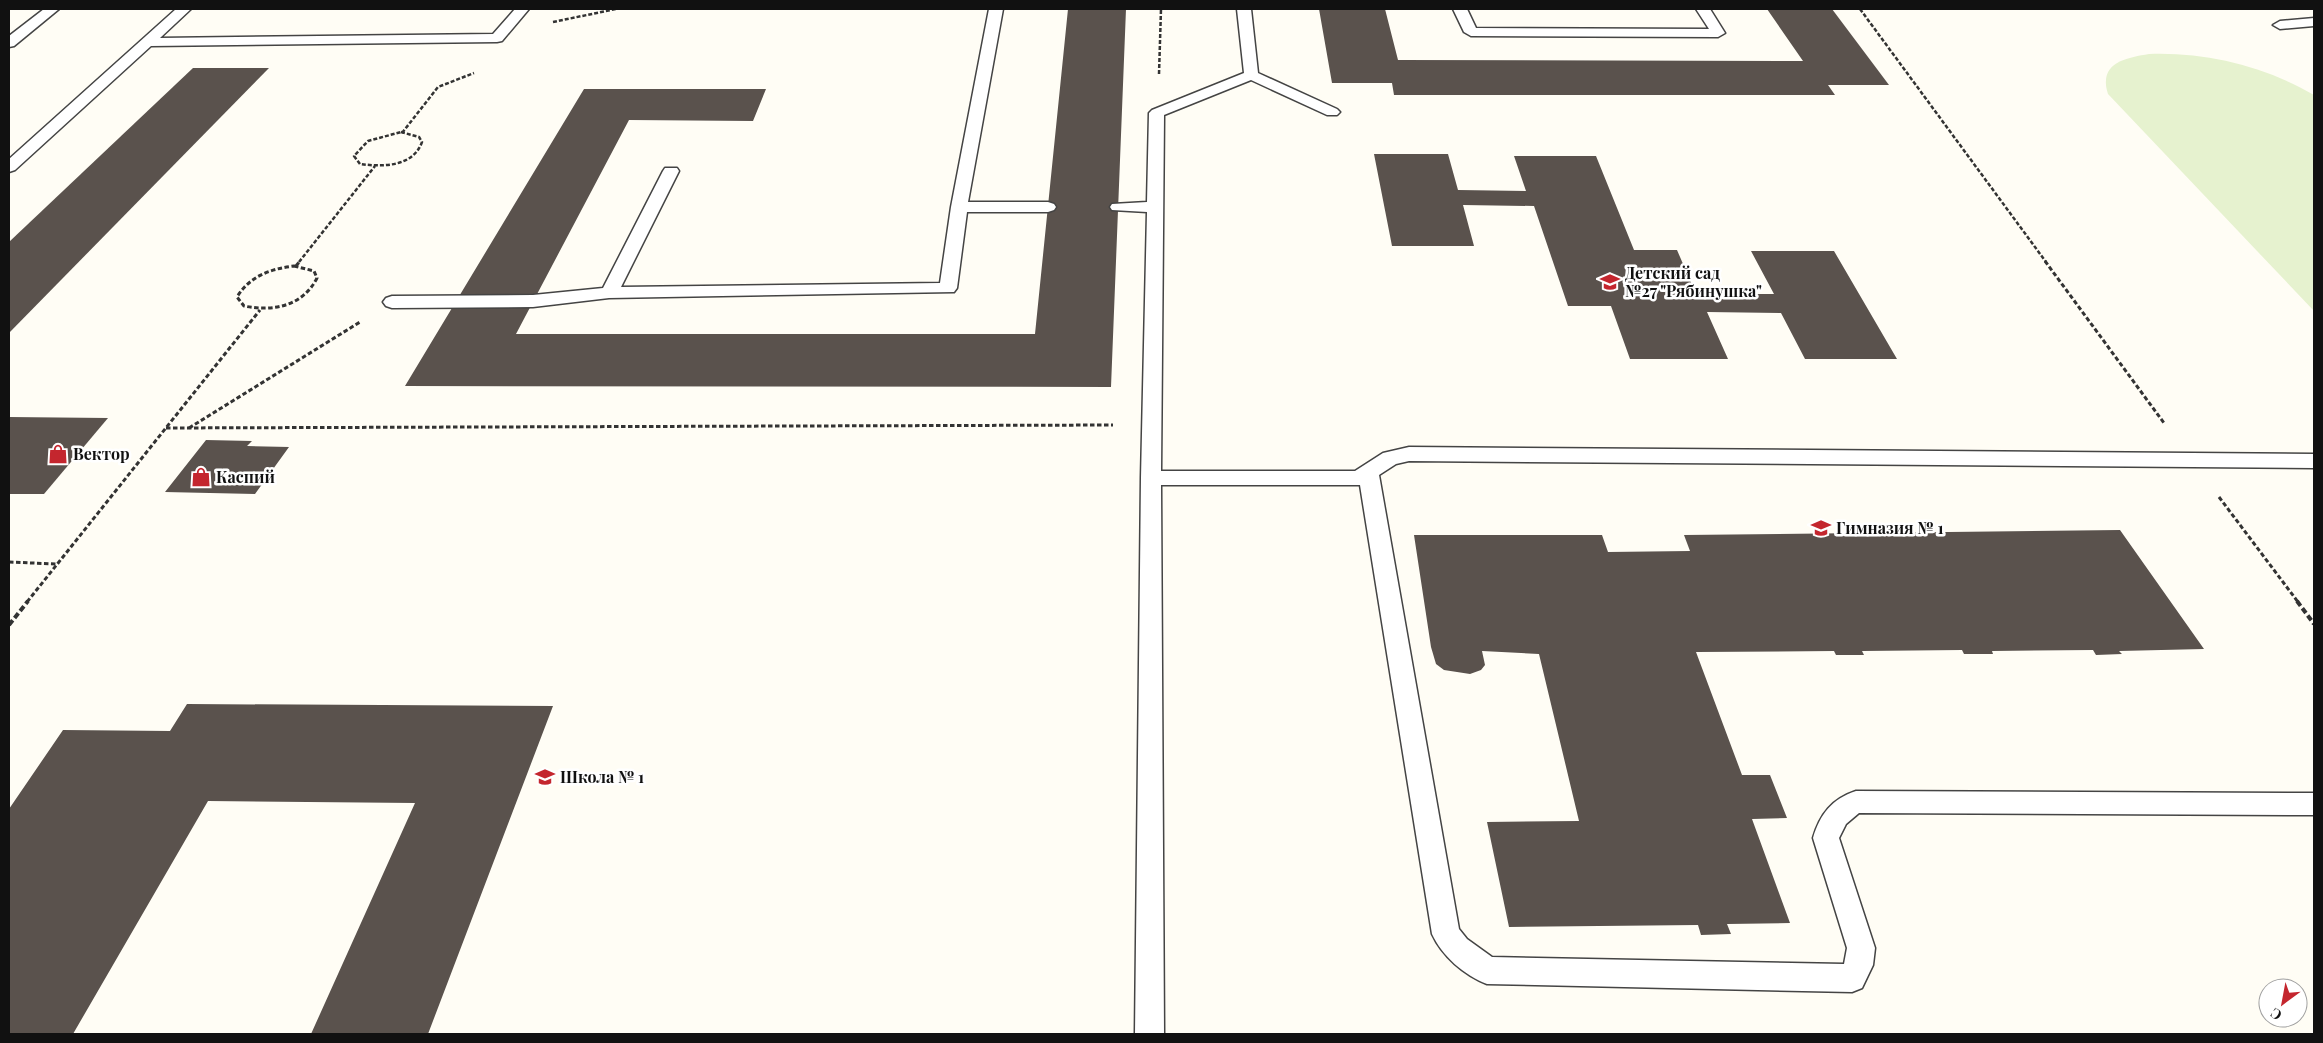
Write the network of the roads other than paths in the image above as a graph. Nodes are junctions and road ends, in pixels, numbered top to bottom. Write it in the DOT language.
graph roads {
  1 [pos="52,9"];
  2 [pos="184,9"];
  3 [pos="522,9"];
  4 [pos="996,9"];
  5 [pos="1244,9"];
  6 [pos="1460,9"];
  7 [pos="1704,9"];
  8 [pos="2314,22"];
  9 [pos="2280,25"];
  10 [pos="9,42"];
  11 [pos="148,42"];
  12 [pos="1251,75"];
  13 [pos="1332,112"];
  14 [pos="9,167"];
  15 [pos="671,171"];
  16 [pos="959,207"];
  17 [pos="1048,207"];
  18 [pos="1118,207"];
  19 [pos="1157,207"];
  20 [pos="609,294"];
  21 [pos="392,302"];
  22 [pos="2314,461"];
  23 [pos="1368,473"];
  24 [pos="1151,478"];
  25 [pos="2314,804"];
  26 [pos="1149,1034"];
  1 -- 10 [label="lane"];
  2 -- 11 [label="lane"];
  3 -- 11 [label="lane"];
  4 -- 16 [label="lane"];
  5 -- 12 [label="lane"];
  6 -- 7 [label="lane"];
  8 -- 9 [label="lane"];
  11 -- 14 [label="lane"];
  12 -- 13 [label="lane"];
  12 -- 19 [label="lane"];
  15 -- 20 [label="lane"];
  16 -- 17 [label="lane"];
  16 -- 20 [label="lane"];
  18 -- 19 [label="lane"];
  19 -- 24 [label="lane"];
  20 -- 21 [label="lane"];
  22 -- 23 [label="lane"];
  23 -- 24 [label="lane"];
  23 -- 25 [label="lane"];
  24 -- 26 [label="lane"];
}
